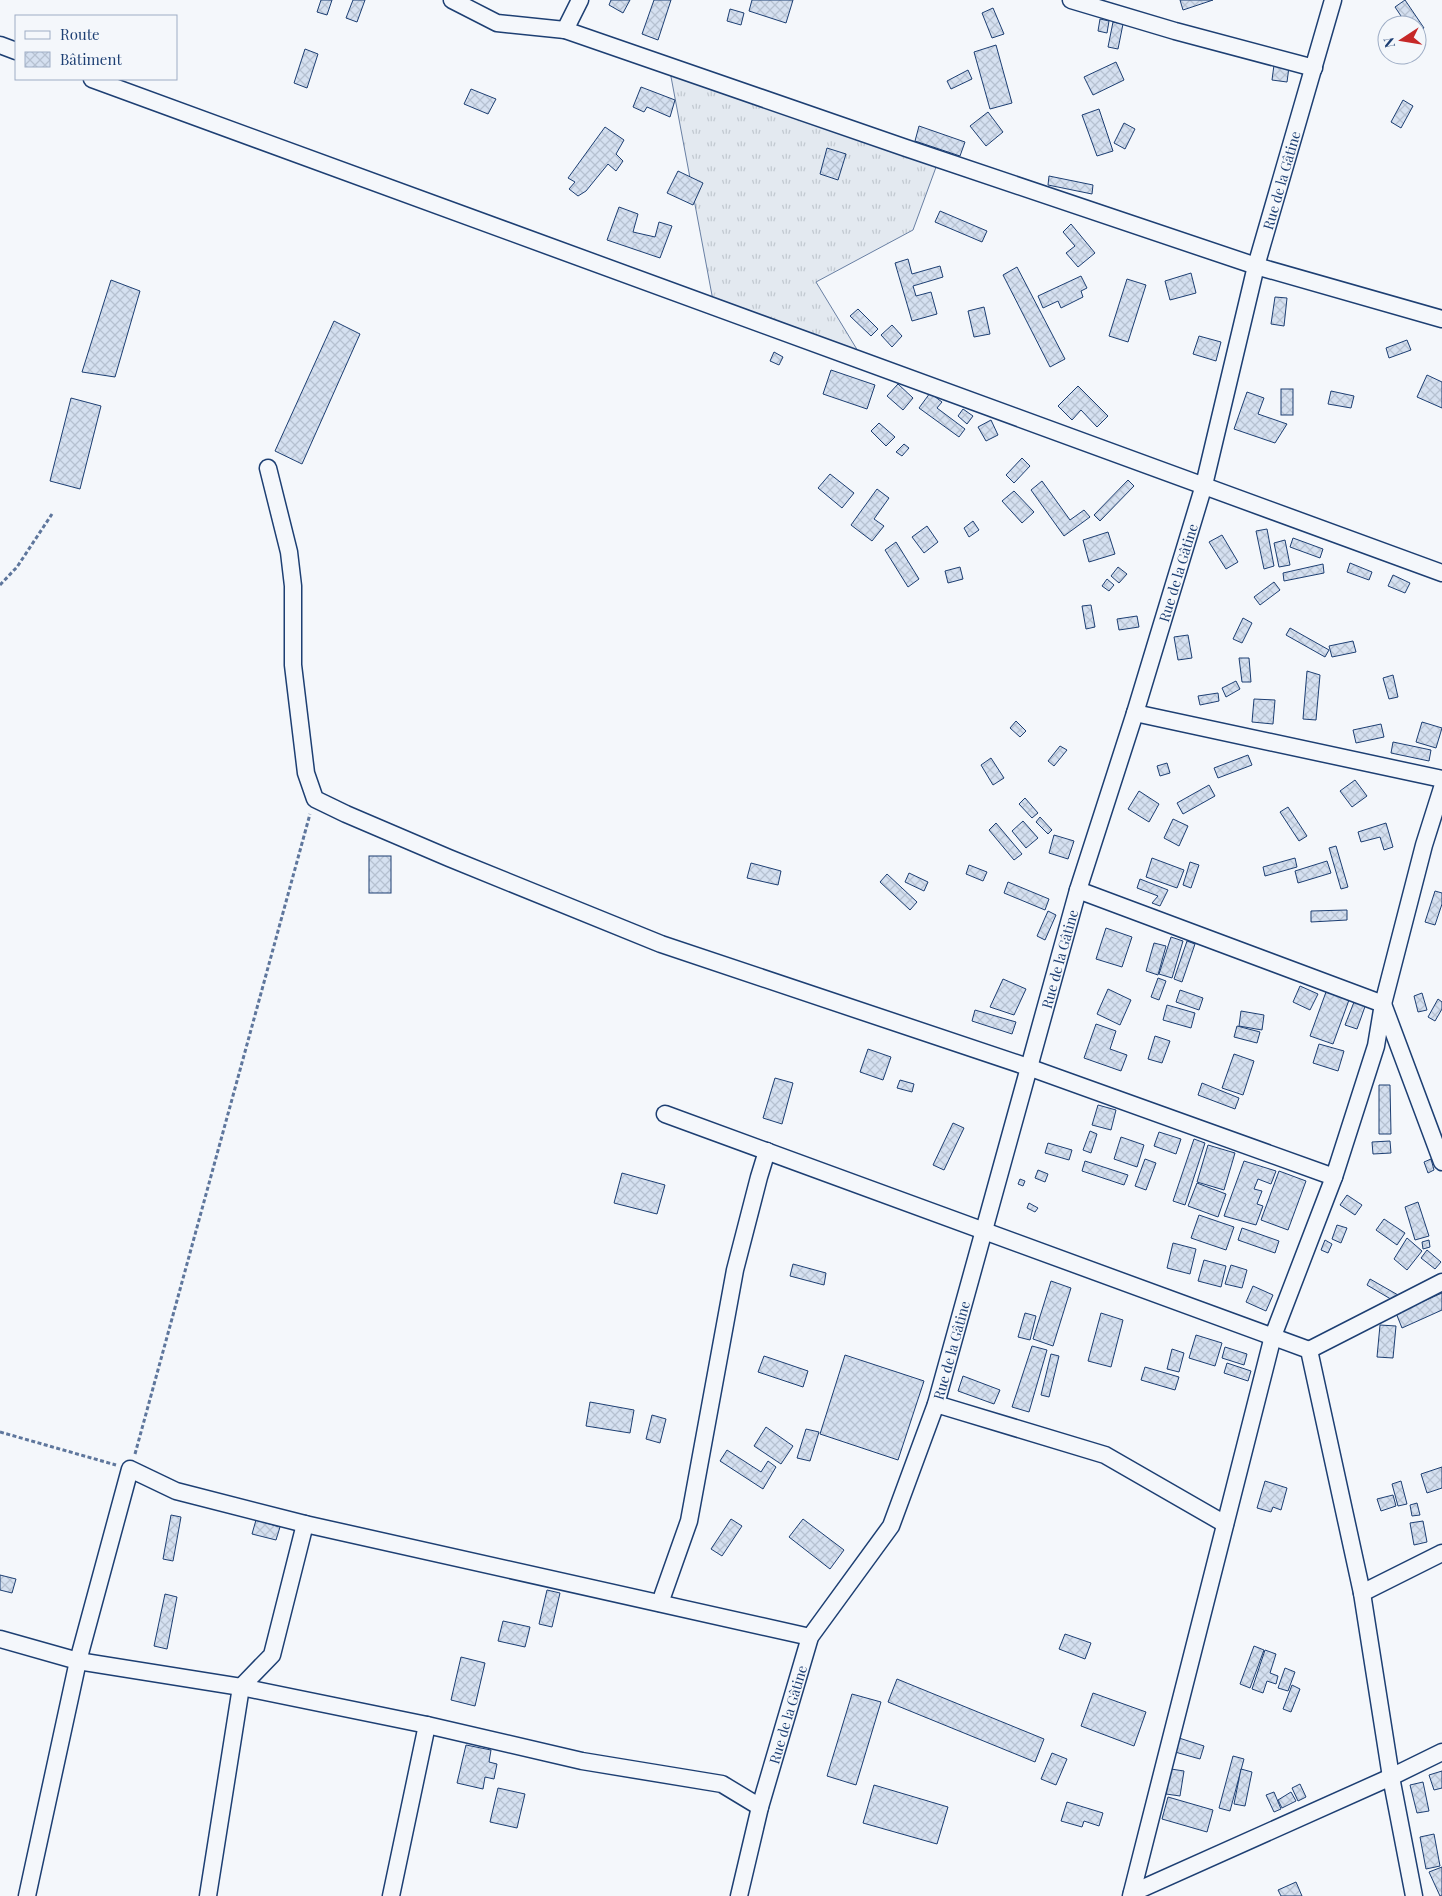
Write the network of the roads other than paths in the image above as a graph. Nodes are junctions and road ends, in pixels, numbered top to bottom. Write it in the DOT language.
graph roads {
  1 [pos="452,0"];
  2 [pos="580,0"];
  3 [pos="1071,0"];
  4 [pos="1334,0"];
  5 [pos="565,30"];
  6 [pos="0,45"];
  7 [pos="15,51"];
  8 [pos="1314,68"];
  9 [pos="95,80"];
  10 [pos="1256,266"];
  11 [pos="1442,319"];
  12 [pos="268,468"];
  13 [pos="1204,485"];
  14 [pos="1442,573"];
  15 [pos="1135,713"];
  16 [pos="1442,779"];
  17 [pos="1442,788"];
  18 [pos="1078,890"];
  19 [pos="1383,1004"];
  20 [pos="1028,1067"];
  21 [pos="665,1114"];
  22 [pos="767,1152"];
  23 [pos="1442,1162"];
  24 [pos="1334,1177"];
  25 [pos="983,1230"];
  26 [pos="1442,1282"];
  27 [pos="1272,1336"];
  28 [pos="1309,1350"];
  29 [pos="936,1404"];
  30 [pos="305,1524"];
  31 [pos="1225,1524"];
  32 [pos="1442,1553"];
  33 [pos="1362,1593"];
  34 [pos="660,1603"];
  35 [pos="810,1637"];
  36 [pos="0,1639"];
  37 [pos="78,1661"];
  38 [pos="241,1687"];
  39 [pos="427,1725"];
  40 [pos="1442,1752"];
  41 [pos="1391,1777"];
  42 [pos="760,1807"];
  43 [pos="1131,1894"];
  44 [pos="27,1896"];
  45 [pos="208,1896"];
  46 [pos="391,1896"];
  47 [pos="739,1896"];
  48 [pos="1414,1896"];
  1 -- 5 [label="street"];
  2 -- 5 [label="street"];
  3 -- 8 [label="street"];
  4 -- 8 [label="street, Rue de la Gâtine"];
  5 -- 10 [label="street"];
  6 -- 7 [label="street"];
  8 -- 10 [label="street, Rue de la Gâtine"];
  9 -- 13 [label="street"];
  10 -- 11 [label="street"];
  10 -- 13 [label="street, Rue de la Gâtine"];
  12 -- 20 [label="street"];
  13 -- 14 [label="street"];
  13 -- 15 [label="street, Rue de la Gâtine"];
  15 -- 16 [label="street"];
  15 -- 18 [label="street, Rue de la Gâtine"];
  17 -- 19 [label="street"];
  18 -- 19 [label="street"];
  18 -- 20 [label="street, Rue de la Gâtine"];
  19 -- 23 [label="street"];
  19 -- 24 [label="street"];
  20 -- 24 [label="street"];
  20 -- 25 [label="street, Rue de la Gâtine"];
  21 -- 22 [label="street"];
  22 -- 25 [label="street"];
  22 -- 34 [label="street"];
  24 -- 27 [label="street"];
  25 -- 27 [label="street"];
  25 -- 29 [label="street, Rue de la Gâtine"];
  26 -- 28 [label="street"];
  27 -- 28 [label="street"];
  27 -- 31 [label="street"];
  28 -- 33 [label="street"];
  29 -- 31 [label="street"];
  29 -- 35 [label="street, Rue de la Gâtine"];
  30 -- 34 [label="street"];
  30 -- 37 [label="street"];
  30 -- 38 [label="street"];
  31 -- 43 [label="street"];
  32 -- 33 [label="street"];
  33 -- 41 [label="street"];
  34 -- 35 [label="street"];
  35 -- 42 [label="street, Rue de la Gâtine"];
  36 -- 37 [label="street"];
  37 -- 38 [label="street"];
  37 -- 44 [label="street"];
  38 -- 39 [label="street"];
  38 -- 45 [label="street"];
  39 -- 42 [label="street"];
  39 -- 46 [label="street"];
  40 -- 41 [label="street"];
  41 -- 43 [label="street"];
  41 -- 48 [label="street"];
  42 -- 47 [label="street, Rue de la Gâtine"];
}
